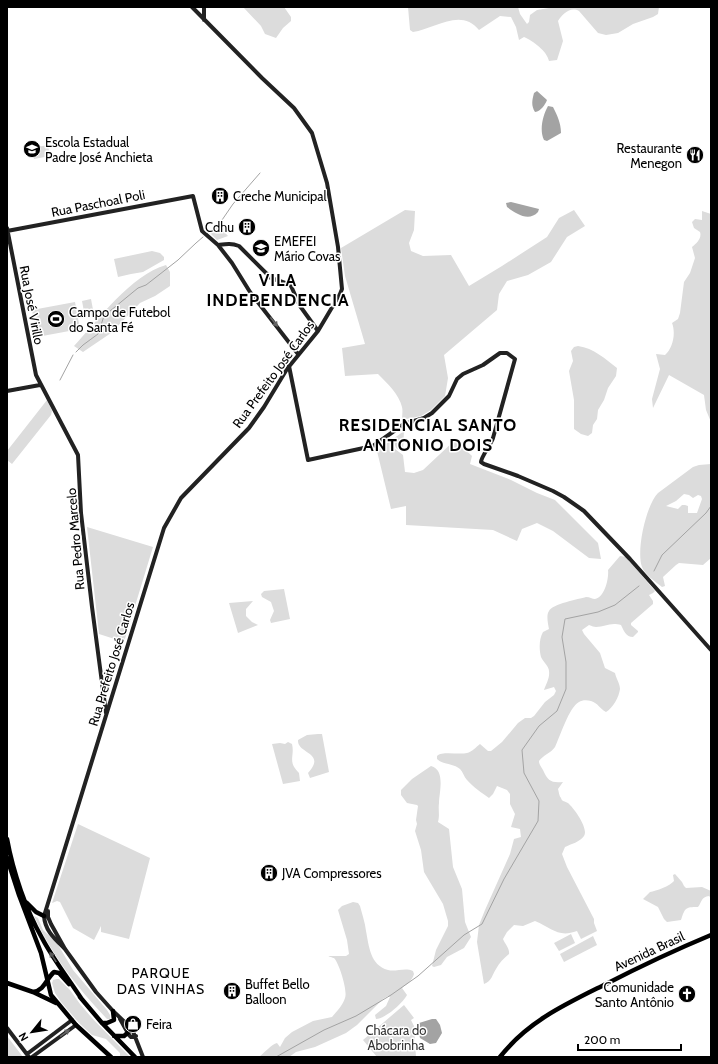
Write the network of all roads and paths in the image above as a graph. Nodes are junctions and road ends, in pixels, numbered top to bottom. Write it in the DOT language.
graph roads {
  1 [pos="192,7"];
  2 [pos="204,7"];
  3 [pos="204,20"];
  4 [pos="7,230"];
  5 [pos="218,246"];
  6 [pos="318,331"];
  7 [pos="298,354"];
  8 [pos="289,366"];
  9 [pos="282,376"];
  10 [pos="292,384"];
  11 [pos="40,385"];
  12 [pos="7,391"];
  13 [pos="711,650"];
  14 [pos="104,699"];
  15 [pos="110,702"];
  16 [pos="107,714"];
  17 [pos="7,839"];
  18 [pos="7,858"];
  19 [pos="7,864"];
  20 [pos="12,877"];
  21 [pos="26,902"];
  22 [pos="47,908"];
  23 [pos="44,916"];
  24 [pos="51,924"];
  25 [pos="711,935"];
  26 [pos="65,949"];
  27 [pos="48,982"];
  28 [pos="7,983"];
  29 [pos="33,992"];
  30 [pos="81,998"];
  31 [pos="59,1006"];
  32 [pos="113,1011"];
  33 [pos="117,1018"];
  34 [pos="72,1020"];
  35 [pos="102,1023"];
  36 [pos="76,1025"];
  37 [pos="7,1028"];
  38 [pos="132,1029"];
  39 [pos="127,1033"];
  40 [pos="114,1036"];
  41 [pos="136,1036"];
  42 [pos="29,1056"];
  43 [pos="111,1057"];
  44 [pos="135,1057"];
  45 [pos="143,1057"];
  46 [pos="500,1057"];
  1 -- 3 [label="street, Rua Prefeito José Carlos"];
  2 -- 3 [label="street"];
  3 -- 6 [label="street, Rua Prefeito José Carlos"];
  4 -- 5 [label="street, Rua Paschoal Poli"];
  4 -- 11 [label="street, Rua José Virillo"];
  5 -- 6 [label="street"];
  5 -- 7 [label="street, one-way"];
  6 -- 7 [label="street, Rua Prefeito José Carlos"];
  7 -- 8 [label="street, Rua Prefeito José Carlos"];
  8 -- 9 [label="street, Rua Prefeito José Carlos"];
  8 -- 10 [label="street"];
  9 -- 10 [label="street"];
  9 -- 15 [label="street, Rua Prefeito José Carlos"];
  10 -- 13 [label="street"];
  11 -- 12 [label="street"];
  11 -- 14 [label="street, Rua Pedro Marcelo"];
  14 -- 15 [label="street"];
  14 -- 16 [label="street, Rua Pedro Marcelo"];
  15 -- 16 [label="street, Rua Prefeito José Carlos"];
  16 -- 22 [label="street, Rua Prefeito José Carlos"];
  17 -- 21 [label="main road"];
  18 -- 20 [label="main road"];
  19 -- 20 [label="main road"];
  20 -- 27 [label="main road"];
  21 -- 23 [label="main road"];
  30 -- 21 [label="main road, one-way"];
  22 -- 23 [label="street, Rua Prefeito José Carlos"];
  22 -- 24 [label="street"];
  23 -- 24 [label="street"];
  23 -- 26 [label="street"];
  24 -- 26 [label="street"];
  25 -- 46 [label="main road, Avenida Brasil"];
  26 -- 32 [label="street"];
  27 -- 29 [label="main road"];
  27 -- 30 [label="main road"];
  27 -- 31 [label="main road"];
  28 -- 29 [label="main road"];
  29 -- 31 [label="main road"];
  30 -- 35 [label="main road"];
  31 -- 34 [label="main road"];
  32 -- 33 [label="main road"];
  33 -- 35 [label="main road"];
  33 -- 38 [label="street"];
  33 -- 39 [label="street"];
  34 -- 36 [label="main road"];
  34 -- 42 [label="street"];
  35 -- 40 [label="main road"];
  42 -- 36 [label="street, one-way"];
  36 -- 43 [label="main road"];
  37 -- 42 [label="street"];
  38 -- 39 [label="main road"];
  38 -- 41 [label="street"];
  39 -- 40 [label="main road"];
  39 -- 41 [label="street"];
  40 -- 44 [label="main road"];
  41 -- 45 [label="street"];
}
